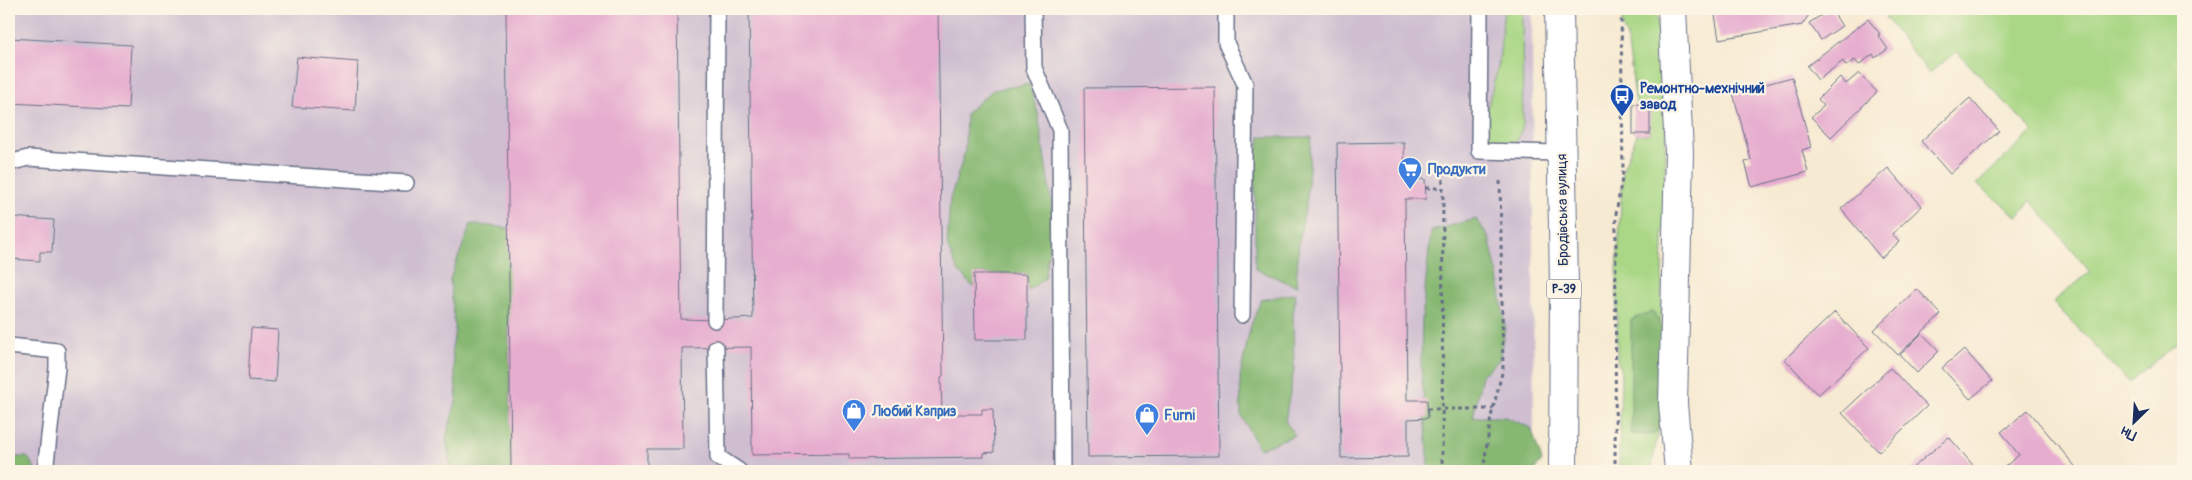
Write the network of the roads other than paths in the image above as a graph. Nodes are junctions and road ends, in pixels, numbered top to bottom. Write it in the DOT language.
graph roads {
  1 [pos="716,9"];
  2 [pos="1034,9"];
  3 [pos="1226,9"];
  4 [pos="1480,9"];
  5 [pos="1559,9"];
  6 [pos="1672,9"];
  7 [pos="1560,153"];
  8 [pos="9,163"];
  9 [pos="406,183"];
  10 [pos="1242,315"];
  11 [pos="715,320"];
  12 [pos="9,346"];
  13 [pos="716,348"];
  14 [pos="45,471"];
  15 [pos="738,471"];
  16 [pos="1062,471"];
  17 [pos="1564,471"];
  18 [pos="1679,471"];
  1 -- 11 [label="lane"];
  2 -- 16 [label="lane"];
  3 -- 10 [label="lane"];
  4 -- 7 [label="lane"];
  5 -- 7 [label="main road, Бродівська вулиця / Р-39"];
  6 -- 18 [label="main road"];
  7 -- 17 [label="main road, Бродівська вулиця / Р-39"];
  8 -- 9 [label="lane"];
  12 -- 14 [label="lane"];
  13 -- 15 [label="lane"];
}
